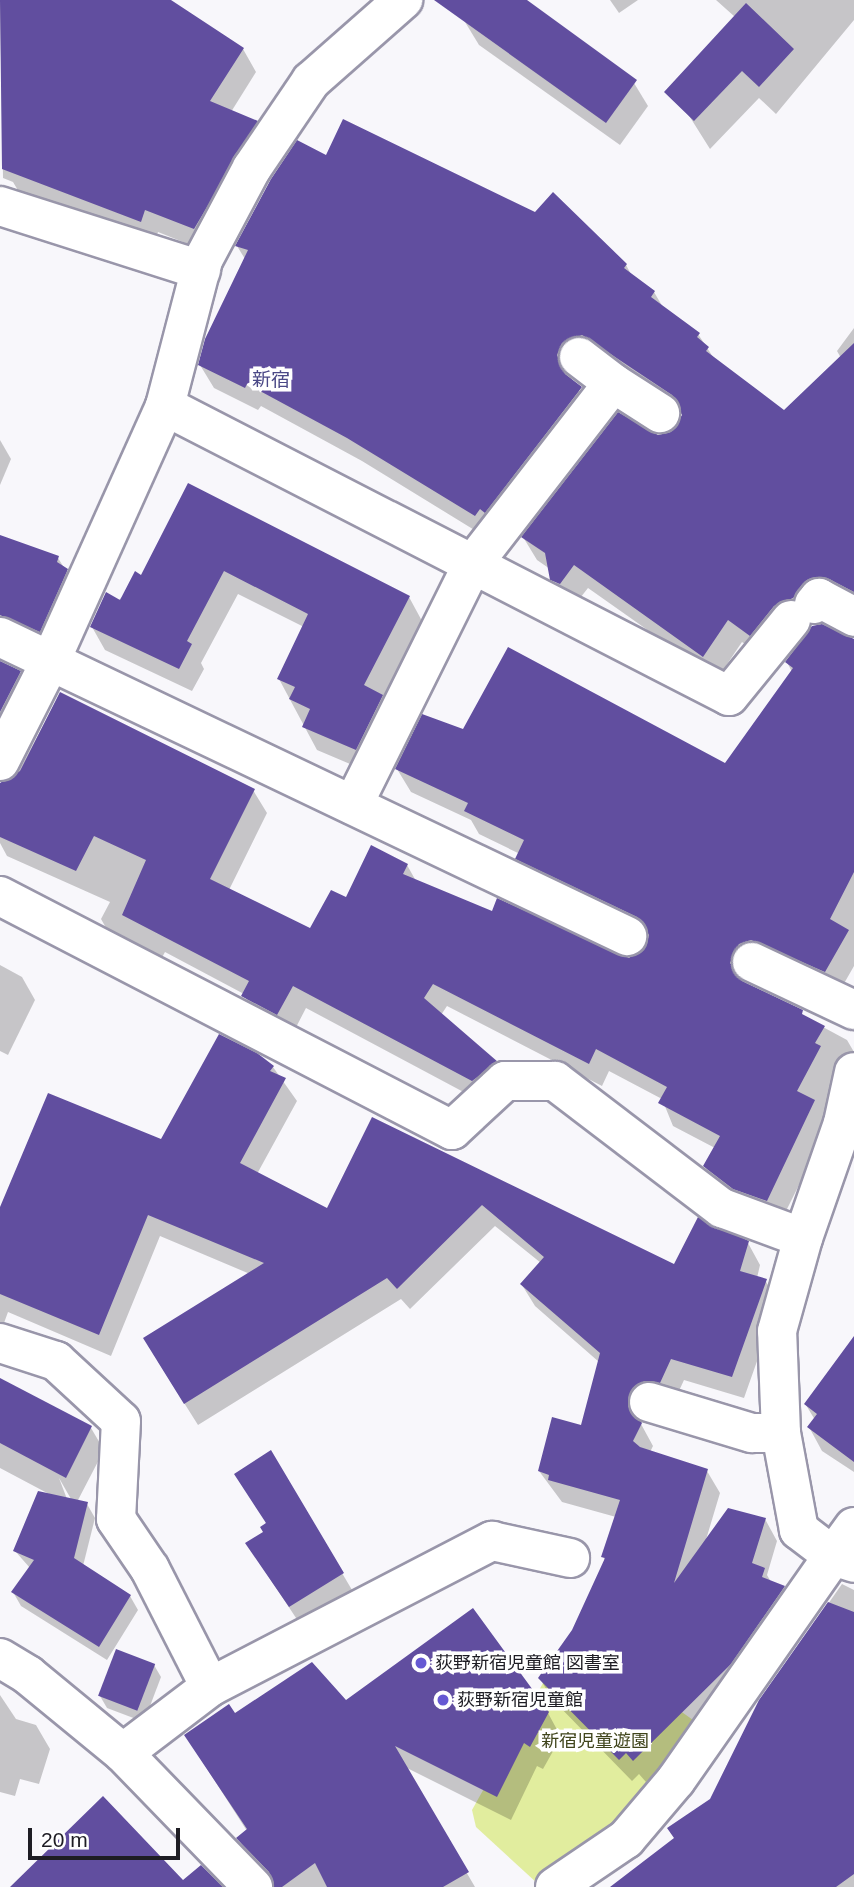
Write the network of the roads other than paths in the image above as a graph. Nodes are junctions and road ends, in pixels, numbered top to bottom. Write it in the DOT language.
graph roads {
  1 [pos="403,0"];
  2 [pos="0,206"];
  3 [pos="201,270"];
  4 [pos="579,357"];
  5 [pos="613,383"];
  6 [pos="165,406"];
  7 [pos="660,413"];
  8 [pos="472,565"];
  9 [pos="854,617"];
  10 [pos="0,638"];
  11 [pos="51,660"];
  12 [pos="0,761"];
  13 [pos="353,805"];
  14 [pos="0,896"];
  15 [pos="627,936"];
  16 [pos="752,962"];
  17 [pos="854,1010"];
  18 [pos="854,1072"];
  19 [pos="848,1124"];
  20 [pos="803,1238"];
  21 [pos="0,1343"];
  22 [pos="649,1402"];
  23 [pos="780,1433"];
  24 [pos="847,1549"];
  25 [pos="570,1558"];
  26 [pos="0,1658"];
  27 [pos="210,1687"];
  28 [pos="123,1752"];
  29 [pos="253,1887"];
  30 [pos="555,1887"];
  1 -- 3 [label="street"];
  2 -- 3 [label="street"];
  3 -- 6 [label="street"];
  4 -- 5 [label="street"];
  5 -- 7 [label="street"];
  5 -- 8 [label="street"];
  6 -- 8 [label="street"];
  6 -- 11 [label="street"];
  8 -- 9 [label="street"];
  8 -- 13 [label="street"];
  10 -- 11 [label="street"];
  11 -- 12 [label="street"];
  11 -- 13 [label="street"];
  13 -- 15 [label="street"];
  14 -- 20 [label="street"];
  16 -- 17 [label="street"];
  18 -- 19 [label="street"];
  19 -- 20 [label="street"];
  20 -- 23 [label="street"];
  21 -- 27 [label="street"];
  22 -- 23 [label="street"];
  23 -- 24 [label="street"];
  24 -- 30 [label="street"];
  25 -- 27 [label="street"];
  26 -- 28 [label="street"];
  27 -- 28 [label="street"];
  28 -- 29 [label="street"];
}
